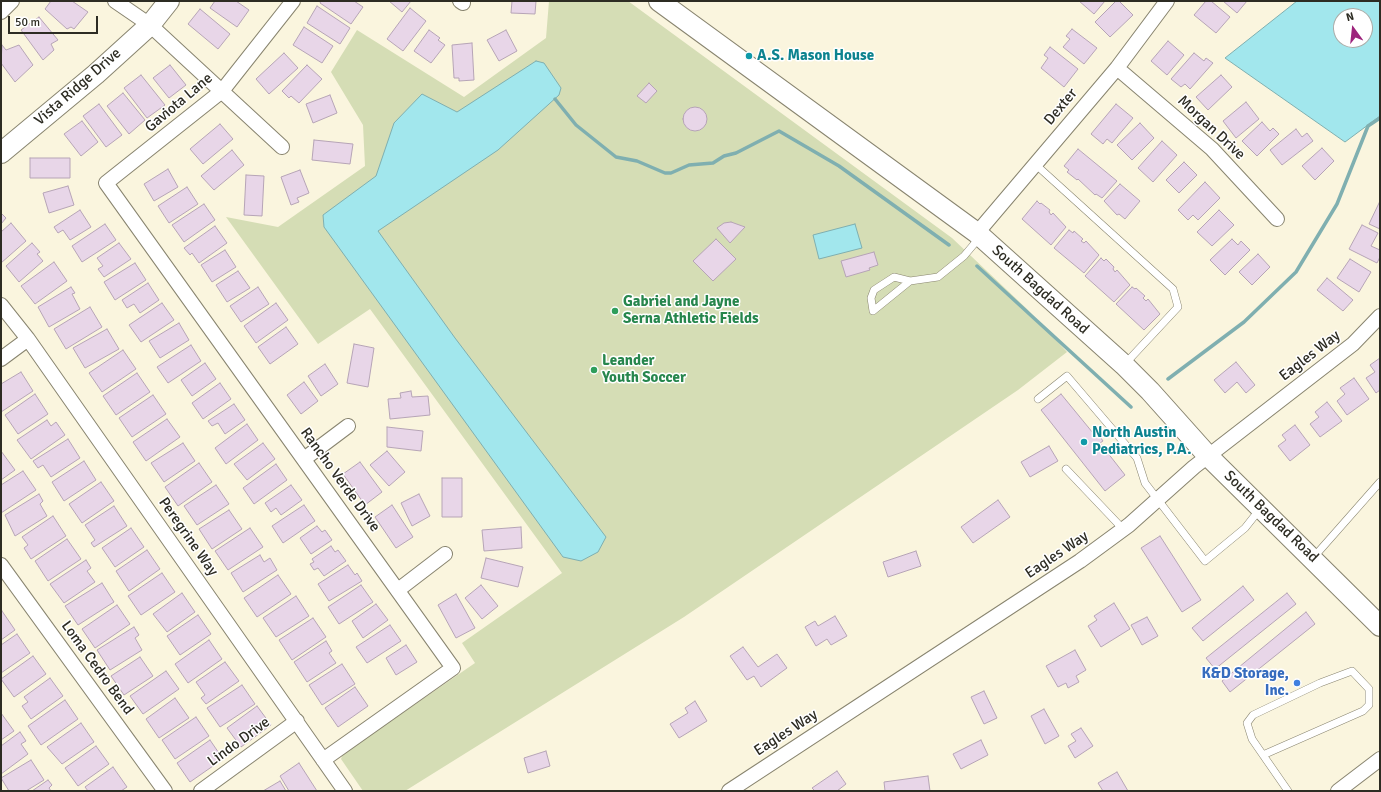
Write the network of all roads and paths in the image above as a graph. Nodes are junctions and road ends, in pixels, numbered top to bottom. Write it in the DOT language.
graph roads {
  1 [pos="12,1"];
  2 [pos="115,1"];
  3 [pos="169,1"];
  4 [pos="293,1"];
  5 [pos="660,1"];
  6 [pos="1167,1"];
  7 [pos="1,12"];
  8 [pos="150,24"];
  9 [pos="1117,68"];
  10 [pos="222,91"];
  11 [pos="282,147"];
  12 [pos="1,153"];
  13 [pos="1035,164"];
  14 [pos="106,183"];
  15 [pos="1277,219"];
  16 [pos="979,235"];
  17 [pos="910,281"];
  18 [pos="1,305"];
  19 [pos="1380,316"];
  20 [pos="28,340"];
  21 [pos="1,359"];
  22 [pos="1124,365"];
  23 [pos="1038,399"];
  24 [pos="348,426"];
  25 [pos="1209,457"];
  26 [pos="304,459"];
  27 [pos="1066,469"];
  28 [pos="1380,482"];
  29 [pos="1158,499"];
  30 [pos="1261,507"];
  31 [pos="1123,529"];
  32 [pos="445,554"];
  33 [pos="1313,558"];
  34 [pos="1,565"];
  35 [pos="398,590"];
  36 [pos="1380,626"];
  37 [pos="297,721"];
  38 [pos="1263,755"];
  39 [pos="1380,759"];
  40 [pos="323,760"];
  41 [pos="165,791"];
  42 [pos="201,791"];
  43 [pos="345,791"];
  44 [pos="729,791"];
  45 [pos="1288,791"];
  46 [pos="1338,791"];
  1 -- 7 [label="street"];
  2 -- 8 [label="street"];
  3 -- 8 [label="main road, Vista Ridge Drive"];
  4 -- 10 [label="street, Gaviota Lane"];
  5 -- 16 [label="main road, South Bagdad Road"];
  6 -- 9 [label="street, Dexter"];
  8 -- 10 [label="street"];
  8 -- 12 [label="main road, Vista Ridge Drive"];
  9 -- 13 [label="street, Dexter"];
  9 -- 15 [label="street, Morgan Drive"];
  10 -- 11 [label="street"];
  10 -- 14 [label="street, Gaviota Lane"];
  13 -- 16 [label="street, Dexter"];
  13 -- 22 [label="lane"];
  14 -- 26 [label="street, Rancho Verde Drive"];
  16 -- 17 [label="lane"];
  16 -- 22 [label="main road, South Bagdad Road"];
  17 -- 17 [label="lane"];
  18 -- 20 [label="street, Peregrine Way"];
  19 -- 25 [label="street, Eagles Way"];
  20 -- 21 [label="street"];
  20 -- 37 [label="street, Peregrine Way"];
  22 -- 25 [label="main road, South Bagdad Road"];
  23 -- 29 [label="lane"];
  24 -- 26 [label="street"];
  25 -- 29 [label="street, Eagles Way"];
  25 -- 30 [label="main road, South Bagdad Road"];
  26 -- 35 [label="street, Rancho Verde Drive"];
  27 -- 31 [label="lane"];
  28 -- 33 [label="lane"];
  29 -- 30 [label="lane"];
  29 -- 31 [label="street, Eagles Way"];
  30 -- 33 [label="main road, South Bagdad Road"];
  31 -- 44 [label="street, Eagles Way"];
  32 -- 35 [label="street"];
  33 -- 36 [label="main road, South Bagdad Road"];
  34 -- 41 [label="street, Loma Cedro Bend"];
  35 -- 40 [label="street, Rancho Verde Drive"];
  37 -- 40 [label="street, Peregrine Way"];
  37 -- 42 [label="street, Lindo Drive"];
  38 -- 38 [label="lane"];
  38 -- 45 [label="lane"];
  39 -- 46 [label="street"];
  40 -- 43 [label="street, Peregrine Way"];
}
